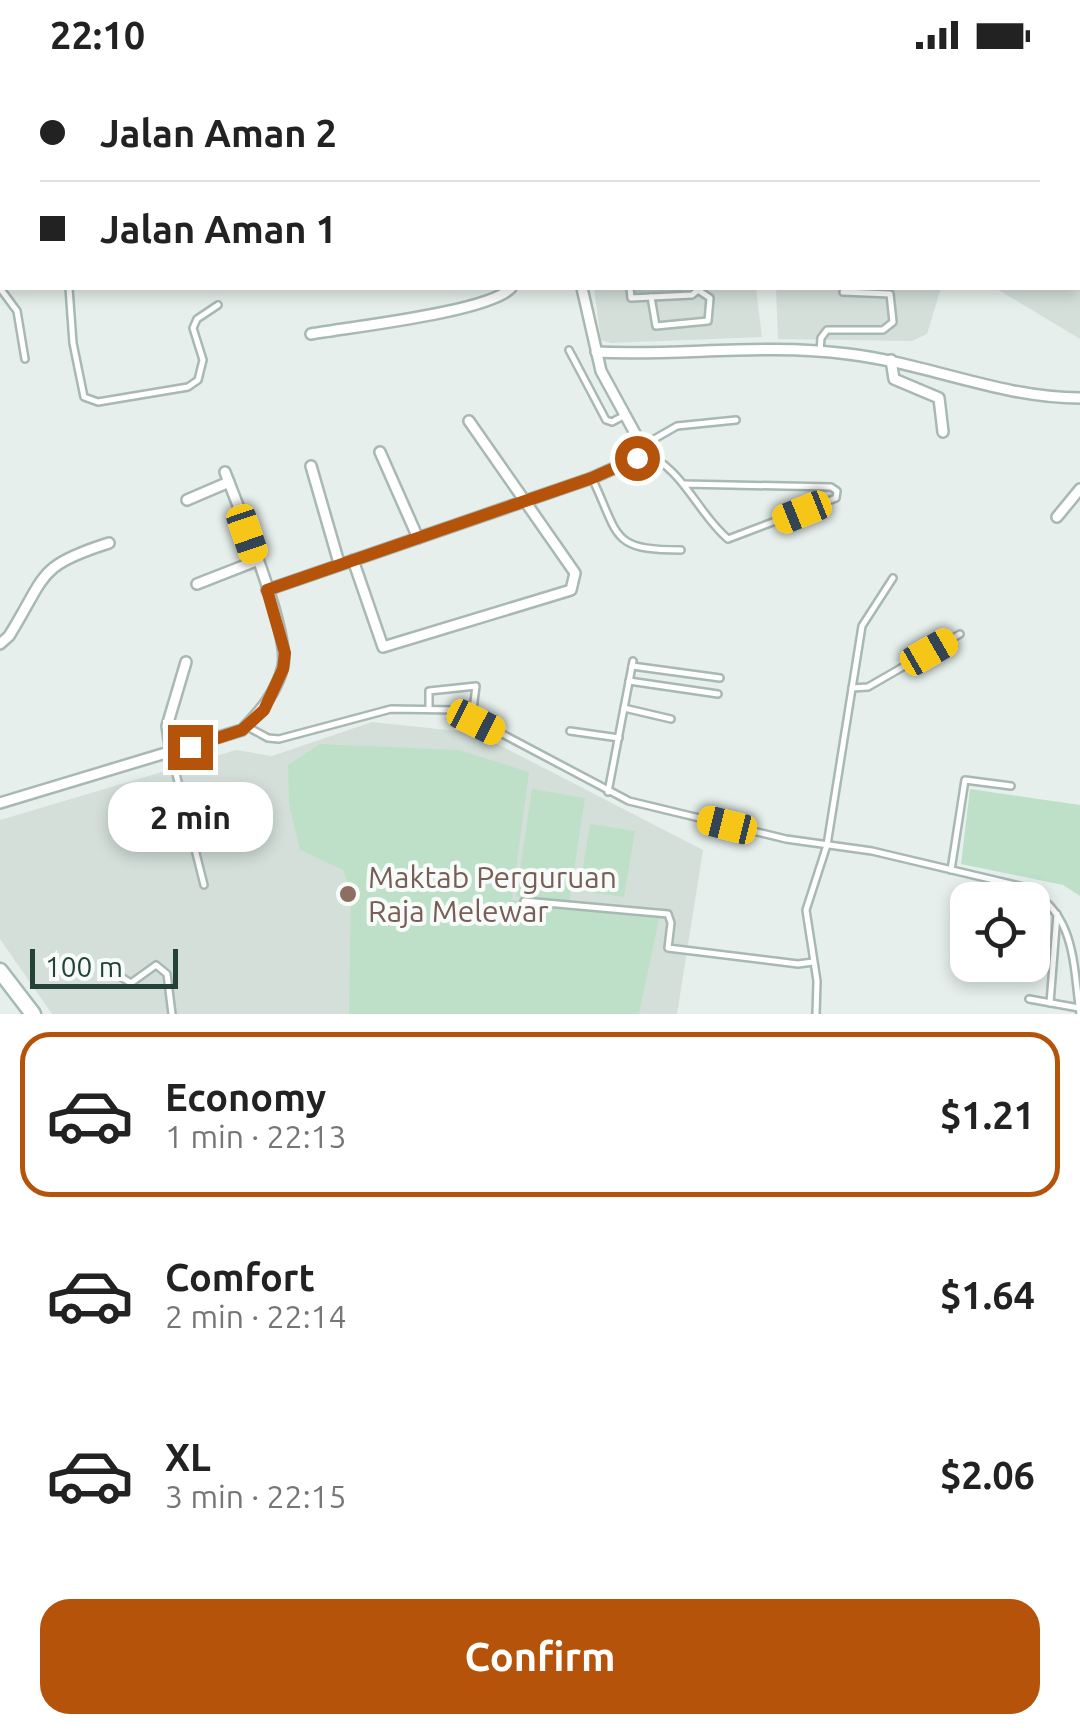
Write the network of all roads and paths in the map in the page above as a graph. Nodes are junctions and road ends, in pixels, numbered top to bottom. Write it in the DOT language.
graph roads {
  1 [pos="2,290"];
  2 [pos="69,290"];
  3 [pos="509,290"];
  4 [pos="582,290"];
  5 [pos="630,290"];
  6 [pos="697,290"];
  7 [pos="699,290"];
  8 [pos="843,292"];
  9 [pos="652,297"];
  10 [pos="218,306"];
  11 [pos="311,334"];
  12 [pos="569,350"];
  13 [pos="820,351"];
  14 [pos="596,352"];
  15 [pos="24,359"];
  16 [pos="891,360"];
  17 [pos="1080,398"];
  18 [pos="625,415"];
  19 [pos="736,420"];
  20 [pos="469,422"];
  21 [pos="942,432"];
  22 [pos="642,449"];
  23 [pos="380,452"];
  24 [pos="310,466"];
  25 [pos="592,478"];
  26 [pos="684,484"];
  27 [pos="1080,489"];
  28 [pos="187,500"];
  29 [pos="525,500"];
  30 [pos="1057,517"];
  31 [pos="418,538"];
  32 [pos="109,543"];
  33 [pos="680,550"];
  34 [pos="353,560"];
  35 [pos="256,561"];
  36 [pos="338,563"];
  37 [pos="893,578"];
  38 [pos="196,584"];
  39 [pos="267,590"];
  40 [pos="960,634"];
  41 [pos="0,644"];
  42 [pos="186,662"];
  43 [pos="720,678"];
  44 [pos="629,681"];
  45 [pos="852,688"];
  46 [pos="718,694"];
  47 [pos="428,707"];
  48 [pos="624,708"];
  49 [pos="472,717"];
  50 [pos="671,719"];
  51 [pos="246,726"];
  52 [pos="570,731"];
  53 [pos="618,738"];
  54 [pos="171,754"];
  55 [pos="1011,786"];
  56 [pos="608,792"];
  57 [pos="0,803"];
  58 [pos="828,845"];
  59 [pos="951,870"];
  60 [pos="204,885"];
  61 [pos="524,900"];
  62 [pos="1057,911"];
  63 [pos="813,962"];
  64 [pos="0,971"];
  65 [pos="116,974"];
  66 [pos="1078,976"];
  67 [pos="1029,1000"];
  68 [pos="1050,1003"];
  69 [pos="1079,1011"];
  70 [pos="33,1014"];
  71 [pos="172,1014"];
  72 [pos="816,1014"];
  1 -- 15 [label="lane"];
  2 -- 10 [label="lane"];
  3 -- 11 [label="street"];
  4 -- 14 [label="street"];
  5 -- 9 [label="lane"];
  6 -- 9 [label="lane"];
  7 -- 9 [label="lane"];
  8 -- 13 [label="lane"];
  12 -- 18 [label="lane"];
  13 -- 14 [label="street"];
  13 -- 16 [label="street"];
  14 -- 18 [label="street"];
  16 -- 17 [label="street"];
  16 -- 21 [label="street"];
  18 -- 22 [label="street"];
  19 -- 22 [label="lane"];
  20 -- 29 [label="street"];
  22 -- 25 [label="street"];
  22 -- 26 [label="lane"];
  23 -- 31 [label="street"];
  24 -- 36 [label="street"];
  25 -- 29 [label="street"];
  25 -- 33 [label="lane"];
  26 -- 26 [label="lane"];
  27 -- 30 [label="street"];
  28 -- 35 [label="street"];
  29 -- 31 [label="street"];
  29 -- 34 [label="street"];
  31 -- 34 [label="street"];
  32 -- 41 [label="street"];
  34 -- 36 [label="street"];
  35 -- 38 [label="street"];
  35 -- 39 [label="street"];
  36 -- 39 [label="street"];
  37 -- 45 [label="lane"];
  39 -- 51 [label="street"];
  40 -- 45 [label="lane"];
  42 -- 54 [label="street"];
  43 -- 44 [label="lane"];
  44 -- 46 [label="lane"];
  44 -- 48 [label="lane"];
  45 -- 58 [label="lane"];
  47 -- 49 [label="lane"];
  47 -- 49 [label="lane"];
  47 -- 51 [label="lane"];
  48 -- 50 [label="lane"];
  48 -- 53 [label="lane"];
  49 -- 56 [label="lane"];
  51 -- 54 [label="street"];
  52 -- 53 [label="lane"];
  53 -- 56 [label="lane"];
  54 -- 57 [label="street"];
  54 -- 60 [label="lane"];
  55 -- 59 [label="lane"];
  56 -- 58 [label="lane"];
  58 -- 59 [label="lane"];
  58 -- 63 [label="lane"];
  59 -- 62 [label="lane"];
  61 -- 63 [label="lane"];
  62 -- 66 [label="lane"];
  62 -- 68 [label="lane"];
  63 -- 72 [label="lane"];
  64 -- 70 [label="main road"];
  65 -- 71 [label="lane"];
  66 -- 69 [label="lane"];
  67 -- 68 [label="lane"];
  68 -- 69 [label="lane"];
}
